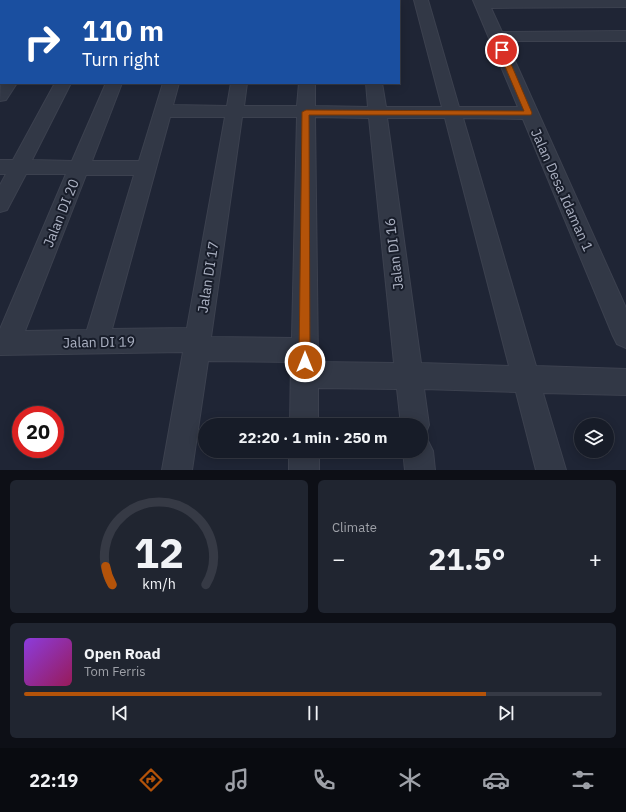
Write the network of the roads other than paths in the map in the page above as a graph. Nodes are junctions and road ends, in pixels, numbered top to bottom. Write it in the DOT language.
graph roads {
  1 [pos="421,0"];
  2 [pos="481,2"];
  3 [pos="626,3"];
  4 [pos="626,36"];
  5 [pos="496,37"];
  6 [pos="7,84"];
  7 [pos="62,84"];
  8 [pos="114,84"];
  9 [pos="171,84"];
  10 [pos="239,84"];
  11 [pos="307,84"];
  12 [pos="374,84"];
  13 [pos="0,96"];
  14 [pos="163,111"];
  15 [pos="234,112"];
  16 [pos="306,112"];
  17 [pos="378,112"];
  18 [pos="452,113"];
  19 [pos="529,113"];
  20 [pos="10,168"];
  21 [pos="79,168"];
  22 [pos="146,168"];
  23 [pos="0,204"];
  24 [pos="626,336"];
  25 [pos="96,342"];
  26 [pos="4,343"];
  27 [pos="197,345"];
  28 [pos="305,362"];
  29 [pos="409,376"];
  30 [pos="526,379"];
  31 [pos="626,382"];
  32 [pos="304,418"];
  33 [pos="414,418"];
  34 [pos="304,458"];
  35 [pos="419,458"];
  36 [pos="177,470"];
  37 [pos="304,470"];
  38 [pos="420,470"];
  39 [pos="551,470"];
  1 -- 18 [label="street"];
  2 -- 3 [label="street"];
  2 -- 5 [label="street, Jalan Desa Idaman 1"];
  4 -- 5 [label="street"];
  5 -- 19 [label="street, Jalan Desa Idaman 1"];
  6 -- 13 [label="street"];
  7 -- 20 [label="street"];
  8 -- 21 [label="street, Jalan DI 20"];
  9 -- 14 [label="street"];
  10 -- 15 [label="street, Jalan DI 17"];
  11 -- 16 [label="street"];
  12 -- 17 [label="street, Jalan DI 16"];
  14 -- 15 [label="street"];
  14 -- 22 [label="street"];
  15 -- 16 [label="street"];
  15 -- 27 [label="street, Jalan DI 17"];
  16 -- 17 [label="street"];
  16 -- 28 [label="street"];
  17 -- 18 [label="street"];
  17 -- 29 [label="street, Jalan DI 16"];
  18 -- 19 [label="street"];
  18 -- 30 [label="street"];
  19 -- 24 [label="street, Jalan Desa Idaman 1"];
  20 -- 21 [label="street"];
  20 -- 23 [label="street"];
  21 -- 22 [label="street"];
  21 -- 26 [label="street, Jalan DI 20"];
  22 -- 25 [label="street"];
  25 -- 26 [label="street, Jalan DI 19"];
  25 -- 27 [label="street, Jalan DI 19"];
  27 -- 28 [label="street, Jalan DI 19"];
  27 -- 36 [label="street, Jalan DI 17"];
  28 -- 29 [label="street, Jalan DI 19"];
  28 -- 32 [label="street"];
  29 -- 30 [label="street, Jalan DI 19"];
  29 -- 33 [label="street, Jalan DI 16"];
  30 -- 31 [label="street, Jalan DI 19"];
  30 -- 39 [label="street"];
  34 -- 37 [label="street"];
  35 -- 38 [label="street"];
}
